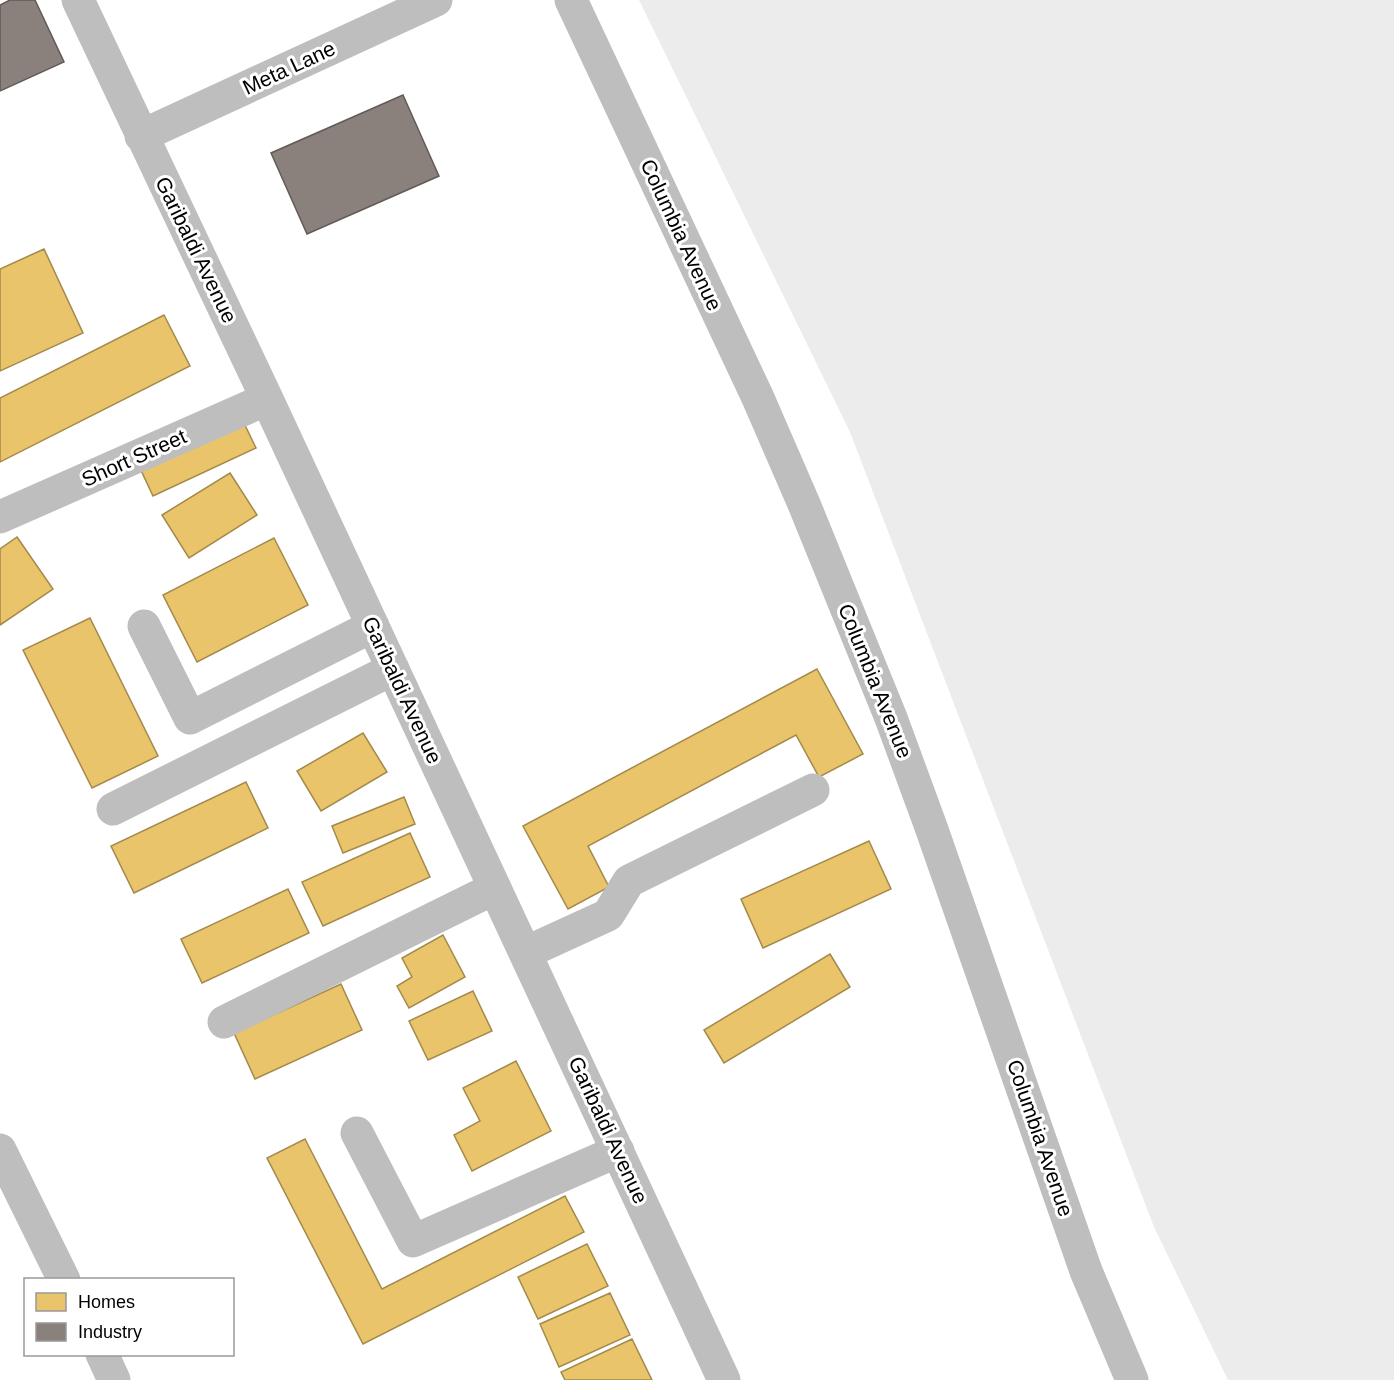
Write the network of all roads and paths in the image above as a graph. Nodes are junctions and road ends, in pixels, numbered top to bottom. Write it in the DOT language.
graph roads {
  1 [pos="78,0"];
  2 [pos="436,0"];
  3 [pos="572,0"];
  4 [pos="141,136"];
  5 [pos="267,399"];
  6 [pos="0,518"];
  7 [pos="144,626"];
  8 [pos="373,626"];
  9 [pos="393,669"];
  10 [pos="813,790"];
  11 [pos="112,809"];
  12 [pos="495,888"];
  13 [pos="525,953"];
  14 [pos="224,1022"];
  15 [pos="357,1133"];
  16 [pos="618,1151"];
  17 [pos="3,1165"];
  18 [pos="63,1278"];
  19 [pos="103,1356"];
  20 [pos="114,1380"];
  21 [pos="724,1380"];
  22 [pos="1132,1380"];
  1 -- 4 [label="street, Garibaldi Avenue"];
  2 -- 4 [label="street, Meta Lane"];
  3 -- 22 [label="street, Columbia Avenue"];
  4 -- 5 [label="street, Garibaldi Avenue"];
  5 -- 6 [label="street, Short Street"];
  5 -- 8 [label="street, Garibaldi Avenue"];
  7 -- 8 [label="street"];
  8 -- 9 [label="street, Garibaldi Avenue"];
  9 -- 11 [label="street"];
  9 -- 12 [label="street, Garibaldi Avenue"];
  10 -- 13 [label="street"];
  12 -- 13 [label="street, Garibaldi Avenue"];
  12 -- 14 [label="street"];
  13 -- 16 [label="street, Garibaldi Avenue"];
  15 -- 16 [label="street"];
  16 -- 21 [label="street, Garibaldi Avenue"];
  17 -- 18 [label="street"];
  19 -- 20 [label="street"];
}
